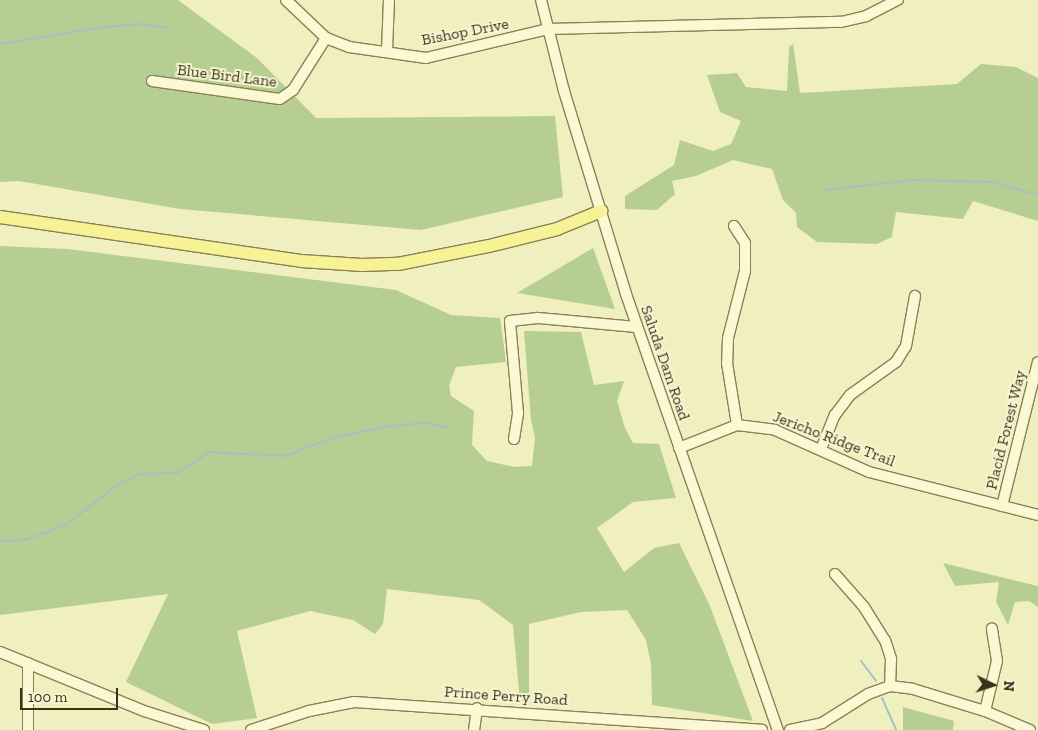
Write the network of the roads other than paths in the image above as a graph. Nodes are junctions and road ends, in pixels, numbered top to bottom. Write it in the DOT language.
graph roads {
  1 [pos="286,0"];
  2 [pos="389,0"];
  3 [pos="541,0"];
  4 [pos="898,0"];
  5 [pos="548,28"];
  6 [pos="326,38"];
  7 [pos="387,51"];
  8 [pos="152,81"];
  9 [pos="601,211"];
  10 [pos="0,217"];
  11 [pos="734,226"];
  12 [pos="915,296"];
  13 [pos="637,327"];
  14 [pos="1038,362"];
  15 [pos="737,425"];
  16 [pos="514,439"];
  17 [pos="679,448"];
  18 [pos="821,449"];
  19 [pos="1002,506"];
  20 [pos="1038,515"];
  21 [pos="835,574"];
  22 [pos="992,628"];
  23 [pos="0,652"];
  24 [pos="28,664"];
  25 [pos="890,686"];
  26 [pos="477,708"];
  27 [pos="985,711"];
  28 [pos="28,730"];
  29 [pos="204,730"];
  30 [pos="251,730"];
  31 [pos="474,730"];
  32 [pos="762,730"];
  33 [pos="778,730"];
  34 [pos="790,730"];
  35 [pos="1030,730"];
  1 -- 6 [label="street, Bishop Drive"];
  2 -- 7 [label="street"];
  3 -- 5 [label="street, Saluda Dam Road"];
  4 -- 5 [label="street, Bishop Drive"];
  5 -- 7 [label="street, Bishop Drive"];
  5 -- 9 [label="street, Saluda Dam Road"];
  6 -- 7 [label="street, Bishop Drive"];
  6 -- 8 [label="street, Blue Bird Lane"];
  9 -- 10 [label="main road"];
  9 -- 13 [label="street, Saluda Dam Road"];
  11 -- 15 [label="street"];
  12 -- 18 [label="street"];
  13 -- 16 [label="street"];
  13 -- 17 [label="street, Saluda Dam Road"];
  14 -- 19 [label="street, Placid Forest Way"];
  15 -- 17 [label="street, Jericho Ridge Trail"];
  15 -- 18 [label="street, Jericho Ridge Trail"];
  17 -- 33 [label="street, Saluda Dam Road"];
  18 -- 19 [label="street, Jericho Ridge Trail"];
  19 -- 20 [label="street, Jericho Ridge Trail"];
  21 -- 25 [label="street"];
  22 -- 27 [label="street"];
  23 -- 24 [label="street"];
  24 -- 28 [label="street"];
  24 -- 29 [label="street"];
  25 -- 27 [label="street"];
  25 -- 34 [label="street"];
  26 -- 30 [label="street, Prince Perry Road"];
  26 -- 31 [label="street"];
  26 -- 32 [label="street, Prince Perry Road"];
  27 -- 35 [label="street"];
}
